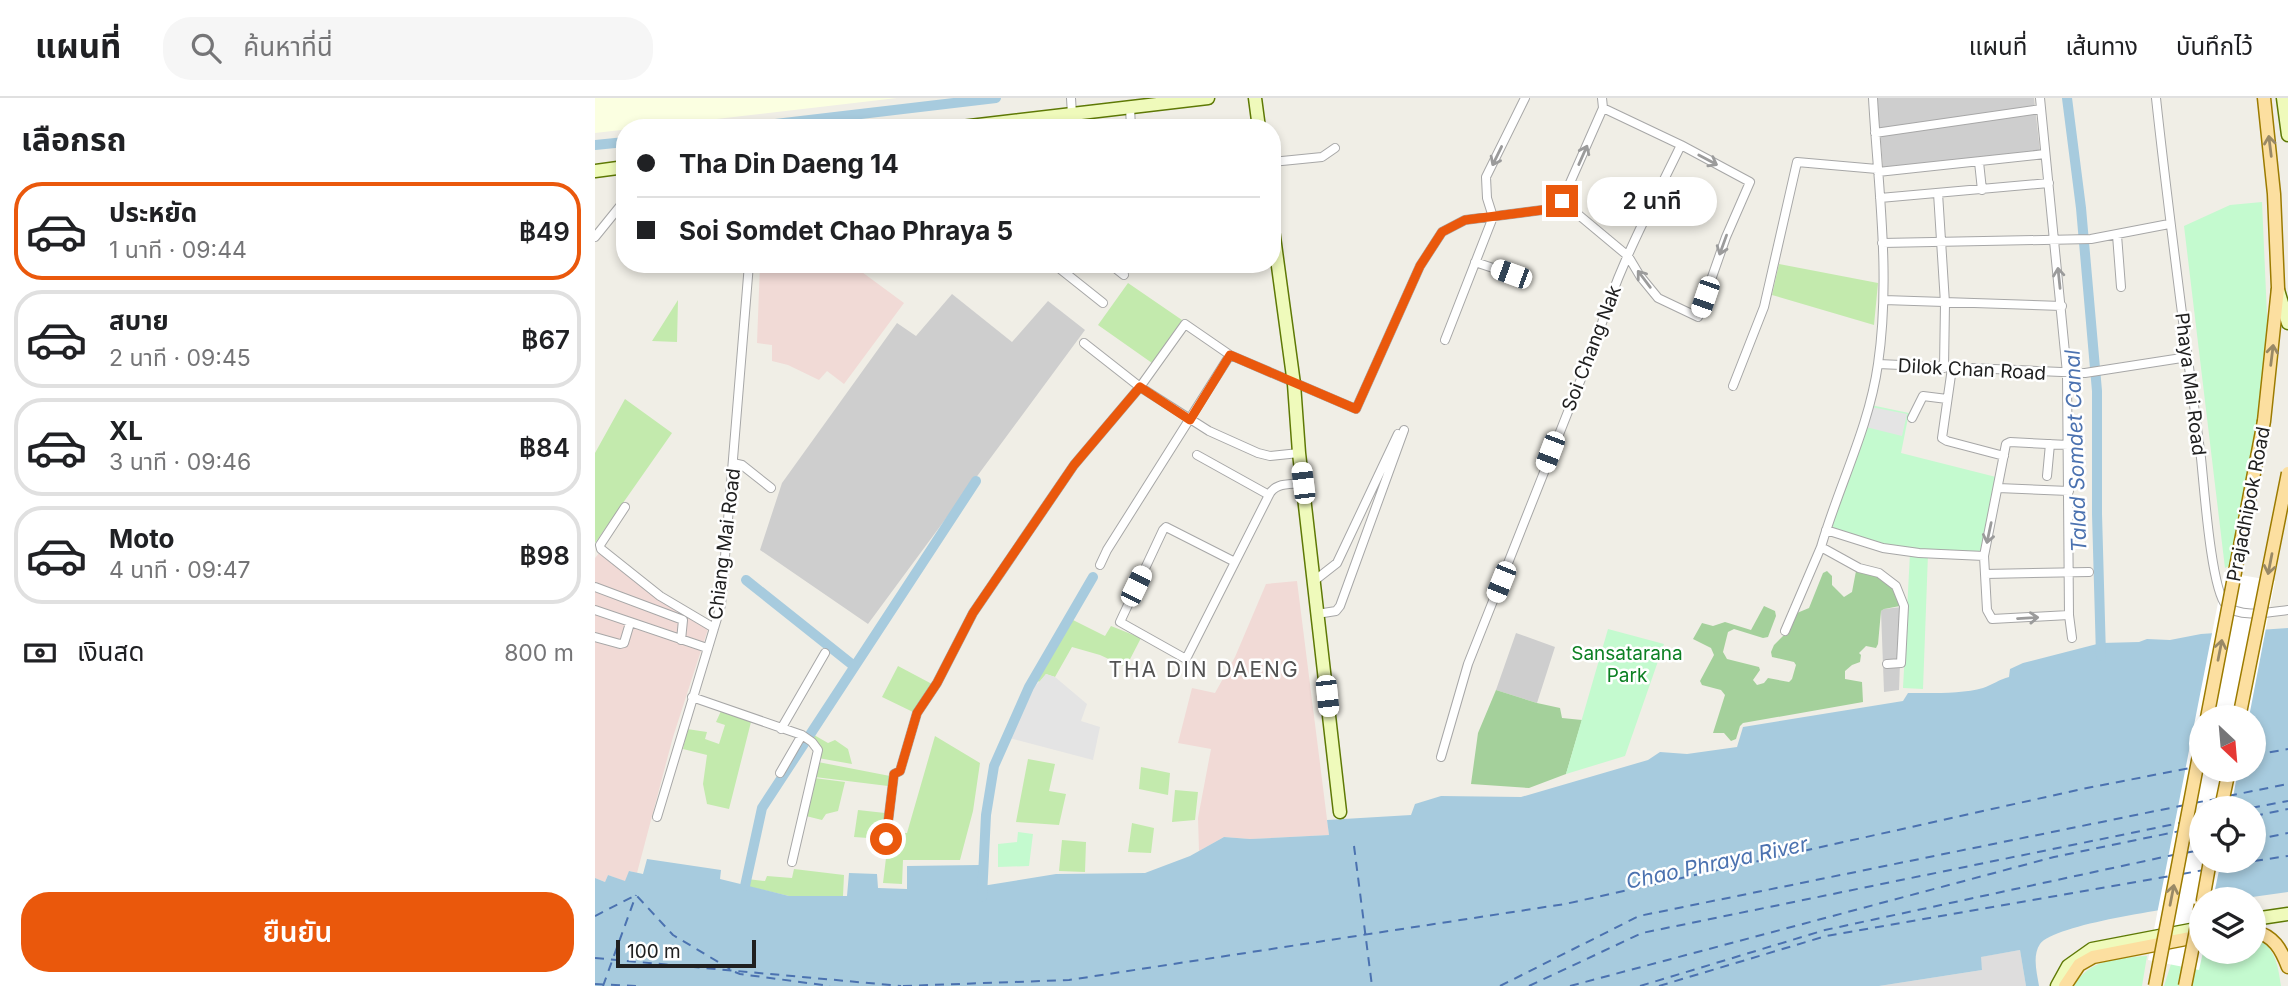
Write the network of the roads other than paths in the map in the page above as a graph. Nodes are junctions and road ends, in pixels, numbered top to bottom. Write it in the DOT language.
graph roads {
  1 [pos="1071,98"];
  2 [pos="1208,98"];
  3 [pos="1255,98"];
  4 [pos="1525,98"];
  5 [pos="1602,98"];
  6 [pos="1873,98"];
  7 [pos="2040,98"];
  8 [pos="2156,98"];
  9 [pos="2264,98"];
  10 [pos="2283,98"];
  11 [pos="1102,104"];
  12 [pos="1130,107"];
  13 [pos="1603,108"];
  14 [pos="2041,108"];
  15 [pos="1073,114"];
  16 [pos="1030,119"];
  17 [pos="1131,119"];
  18 [pos="1258,119"];
  19 [pos="1875,133"];
  20 [pos="2288,135"];
  21 [pos="1681,145"];
  22 [pos="1335,148"];
  23 [pos="2045,154"];
  24 [pos="1281,161"];
  25 [pos="1979,162"];
  26 [pos="616,168"];
  27 [pos="595,171"];
  28 [pos="1878,171"];
  29 [pos="2049,183"];
  30 [pos="1982,190"];
  31 [pos="1938,193"];
  32 [pos="1880,198"];
  33 [pos="1562,201"];
  34 [pos="616,211"];
  35 [pos="1493,217"];
  36 [pos="2169,224"];
  37 [pos="2117,235"];
  38 [pos="595,237"];
  39 [pos="2056,241"];
  40 [pos="1882,243"];
  41 [pos="1943,244"];
  42 [pos="1628,256"];
  43 [pos="1475,262"];
  44 [pos="748,273"];
  45 [pos="1065,273"];
  46 [pos="1121,273"];
  47 [pos="1279,273"];
  48 [pos="1511,274"];
  49 [pos="1124,275"];
  50 [pos="2121,286"];
  51 [pos="2278,288"];
  52 [pos="1884,300"];
  53 [pos="1103,303"];
  54 [pos="1945,303"];
  55 [pos="2062,306"];
  56 [pos="2288,323"];
  57 [pos="1445,340"];
  58 [pos="1084,343"];
  59 [pos="1230,355"];
  60 [pos="2188,357"];
  61 [pos="1878,364"];
  62 [pos="1948,368"];
  63 [pos="2067,373"];
  64 [pos="1294,384"];
  65 [pos="1733,386"];
  66 [pos="1140,387"];
  67 [pos="1947,399"];
  68 [pos="1912,418"];
  69 [pos="1190,420"];
  70 [pos="2050,444"];
  71 [pos="2068,445"];
  72 [pos="1299,453"];
  73 [pos="1197,455"];
  74 [pos="2004,456"];
  75 [pos="733,463"];
  76 [pos="2288,473"];
  77 [pos="2047,476"];
  78 [pos="1303,483"];
  79 [pos="771,488"];
  80 [pos="1999,488"];
  81 [pos="2069,491"];
  82 [pos="1269,495"];
  83 [pos="625,507"];
  84 [pos="1826,530"];
  85 [pos="1821,547"];
  86 [pos="1984,556"];
  87 [pos="1235,562"];
  88 [pos="1100,565"];
  89 [pos="2070,571"];
  90 [pos="2089,572"];
  91 [pos="1985,574"];
  92 [pos="1314,581"];
  93 [pos="595,587"];
  94 [pos="595,610"];
  95 [pos="2288,610"];
  96 [pos="1317,614"];
  97 [pos="2069,615"];
  98 [pos="630,623"];
  99 [pos="714,628"];
  100 [pos="1785,631"];
  101 [pos="595,637"];
  102 [pos="2072,638"];
  103 [pos="681,640"];
  104 [pos="707,648"];
  105 [pos="825,653"];
  106 [pos="1888,664"];
  107 [pos="692,697"];
  108 [pos="2209,705"];
  109 [pos="2242,705"];
  110 [pos="781,729"];
  111 [pos="802,735"];
  112 [pos="1441,757"];
  113 [pos="780,773"];
  114 [pos="2194,782"];
  115 [pos="1340,812"];
  116 [pos="657,817"];
  117 [pos="886,839"];
  118 [pos="792,862"];
  119 [pos="2288,914"];
  120 [pos="2266,917"];
  121 [pos="2189,930"];
  122 [pos="2266,935"];
  123 [pos="2189,938"];
  124 [pos="2189,964"];
  125 [pos="2288,967"];
  126 [pos="2057,986"];
  127 [pos="2065,986"];
  128 [pos="2155,986"];
  129 [pos="2185,986"];
  1 -- 15 [label="street"];
  2 -- 12 [label="street"];
  3 -- 18 [label="street"];
  4 -- 35 [label="street, one-way"];
  5 -- 13 [label="street"];
  6 -- 19 [label="street"];
  7 -- 14 [label="street"];
  8 -- 36 [label="street, Phaya Mai Road"];
  51 -- 9 [label="main road, Prajadhipok Road, one-way"];
  10 -- 20 [label="street"];
  11 -- 12 [label="street"];
  11 -- 15 [label="street"];
  12 -- 17 [label="street"];
  13 -- 21 [label="street"];
  33 -- 13 [label="street, one-way"];
  14 -- 19 [label="street"];
  14 -- 23 [label="street"];
  15 -- 16 [label="street"];
  19 -- 28 [label="street"];
  21 -- 42 [label="street, Soi Chang Nak"];
  21 -- 42 [label="street, Soi Chang Nak, one-way"];
  22 -- 24 [label="street"];
  23 -- 25 [label="street"];
  23 -- 29 [label="street"];
  25 -- 28 [label="street"];
  25 -- 30 [label="street"];
  26 -- 27 [label="street"];
  28 -- 32 [label="street"];
  28 -- 65 [label="street"];
  29 -- 30 [label="street"];
  29 -- 39 [label="street"];
  30 -- 31 [label="street"];
  31 -- 32 [label="street"];
  31 -- 41 [label="street"];
  32 -- 40 [label="street"];
  33 -- 35 [label="street"];
  33 -- 42 [label="street, Soi Chang Nak"];
  34 -- 38 [label="street"];
  35 -- 43 [label="street"];
  35 -- 64 [label="street"];
  36 -- 37 [label="street"];
  36 -- 60 [label="street, Phaya Mai Road"];
  37 -- 39 [label="street"];
  37 -- 50 [label="street"];
  39 -- 41 [label="street"];
  55 -- 39 [label="street, one-way"];
  40 -- 41 [label="street"];
  40 -- 52 [label="street"];
  41 -- 54 [label="street"];
  42 -- 112 [label="street, Soi Chang Nak"];
  43 -- 48 [label="street"];
  43 -- 57 [label="street"];
  44 -- 75 [label="street, Chiang Mai Road"];
  45 -- 53 [label="street"];
  46 -- 49 [label="street"];
  47 -- 64 [label="street"];
  51 -- 56 [label="street, Prajadhipok Road"];
  108 -- 51 [label="main road, Prajadhipok Road, one-way, bridge"];
  52 -- 54 [label="street"];
  52 -- 61 [label="street"];
  54 -- 55 [label="street"];
  54 -- 62 [label="street"];
  55 -- 63 [label="street"];
  58 -- 66 [label="street"];
  59 -- 64 [label="street"];
  59 -- 66 [label="street"];
  59 -- 69 [label="street"];
  60 -- 63 [label="street, Dilok Chan Road"];
  60 -- 95 [label="street, Phaya Mai Road"];
  61 -- 62 [label="street, Dilok Chan Road"];
  61 -- 84 [label="street"];
  62 -- 63 [label="street, Dilok Chan Road"];
  62 -- 67 [label="street"];
  63 -- 71 [label="street"];
  64 -- 72 [label="street"];
  66 -- 69 [label="street"];
  66 -- 117 [label="street"];
  67 -- 68 [label="street"];
  67 -- 74 [label="street"];
  69 -- 72 [label="street"];
  69 -- 88 [label="street"];
  70 -- 71 [label="street"];
  70 -- 74 [label="street"];
  70 -- 77 [label="street"];
  71 -- 81 [label="street"];
  72 -- 78 [label="street"];
  73 -- 82 [label="street"];
  74 -- 80 [label="street"];
  75 -- 79 [label="street"];
  75 -- 99 [label="street, Chiang Mai Road"];
  76 -- 109 [label="main road, Prajadhipok Road, one-way, bridge"];
  78 -- 82 [label="street"];
  78 -- 92 [label="street"];
  80 -- 81 [label="street"];
  80 -- 86 [label="street, one-way"];
  81 -- 89 [label="street"];
  82 -- 87 [label="street"];
  83 -- 99 [label="street"];
  84 -- 85 [label="street"];
  84 -- 86 [label="street"];
  85 -- 100 [label="street"];
  85 -- 106 [label="street"];
  86 -- 91 [label="street"];
  87 -- 87 [label="street"];
  89 -- 90 [label="street"];
  89 -- 91 [label="street"];
  89 -- 97 [label="street"];
  91 -- 97 [label="street, one-way"];
  92 -- 96 [label="street"];
  92 -- 96 [label="street"];
  93 -- 103 [label="street"];
  94 -- 98 [label="street"];
  96 -- 115 [label="street"];
  97 -- 102 [label="street"];
  98 -- 101 [label="street"];
  98 -- 103 [label="street"];
  99 -- 104 [label="street, Chiang Mai Road"];
  103 -- 104 [label="street"];
  104 -- 107 [label="street, Chiang Mai Road"];
  105 -- 110 [label="street"];
  107 -- 110 [label="street"];
  107 -- 116 [label="street, Chiang Mai Road"];
  110 -- 111 [label="street"];
  111 -- 113 [label="street"];
  111 -- 118 [label="street"];
  128 -- 114 [label="main road, one-way, bridge"];
  119 -- 120 [label="street"];
  121 -- 126 [label="street"];
  122 -- 125 [label="main road"];
  123 -- 127 [label="main road"];
  124 -- 129 [label="main road, bridge"];
}
